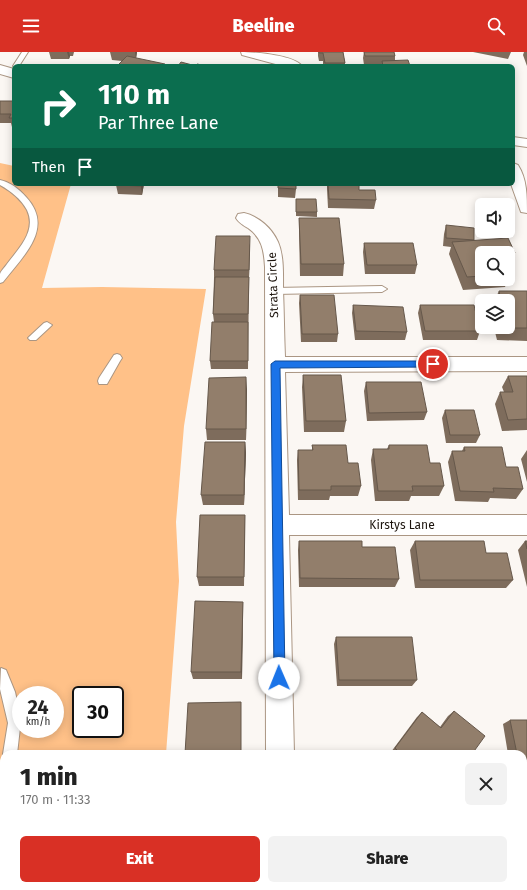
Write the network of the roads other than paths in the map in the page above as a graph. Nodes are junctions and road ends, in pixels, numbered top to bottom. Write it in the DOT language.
graph roads {
  1 [pos="25,52"];
  2 [pos="247,52"];
  3 [pos="16,64"];
  4 [pos="291,64"];
  5 [pos="515,141"];
  6 [pos="527,142"];
  7 [pos="515,174"];
  8 [pos="0,182"];
  9 [pos="527,208"];
  10 [pos="244,218"];
  11 [pos="0,280"];
  12 [pos="382,290"];
  13 [pos="274,291"];
  14 [pos="47,325"];
  15 [pos="33,338"];
  16 [pos="117,358"];
  17 [pos="275,364"];
  18 [pos="527,364"];
  19 [pos="103,381"];
  20 [pos="277,525"];
  21 [pos="527,525"];
  22 [pos="1,675"];
  23 [pos="11,750"];
  24 [pos="280,750"];
  1 -- 3 [label="lane"];
  2 -- 4 [label="street"];
  5 -- 6 [label="street"];
  7 -- 9 [label="street"];
  8 -- 11 [label="lane"];
  10 -- 13 [label="street, Strata Circle"];
  12 -- 13 [label="lane"];
  13 -- 17 [label="street, Strata Circle"];
  14 -- 15 [label="lane"];
  16 -- 19 [label="lane"];
  17 -- 18 [label="street"];
  17 -- 20 [label="street, Strata Circle"];
  20 -- 21 [label="street, Kirstys Lane"];
  20 -- 24 [label="street, Strata Circle"];
  22 -- 23 [label="lane"];
}
